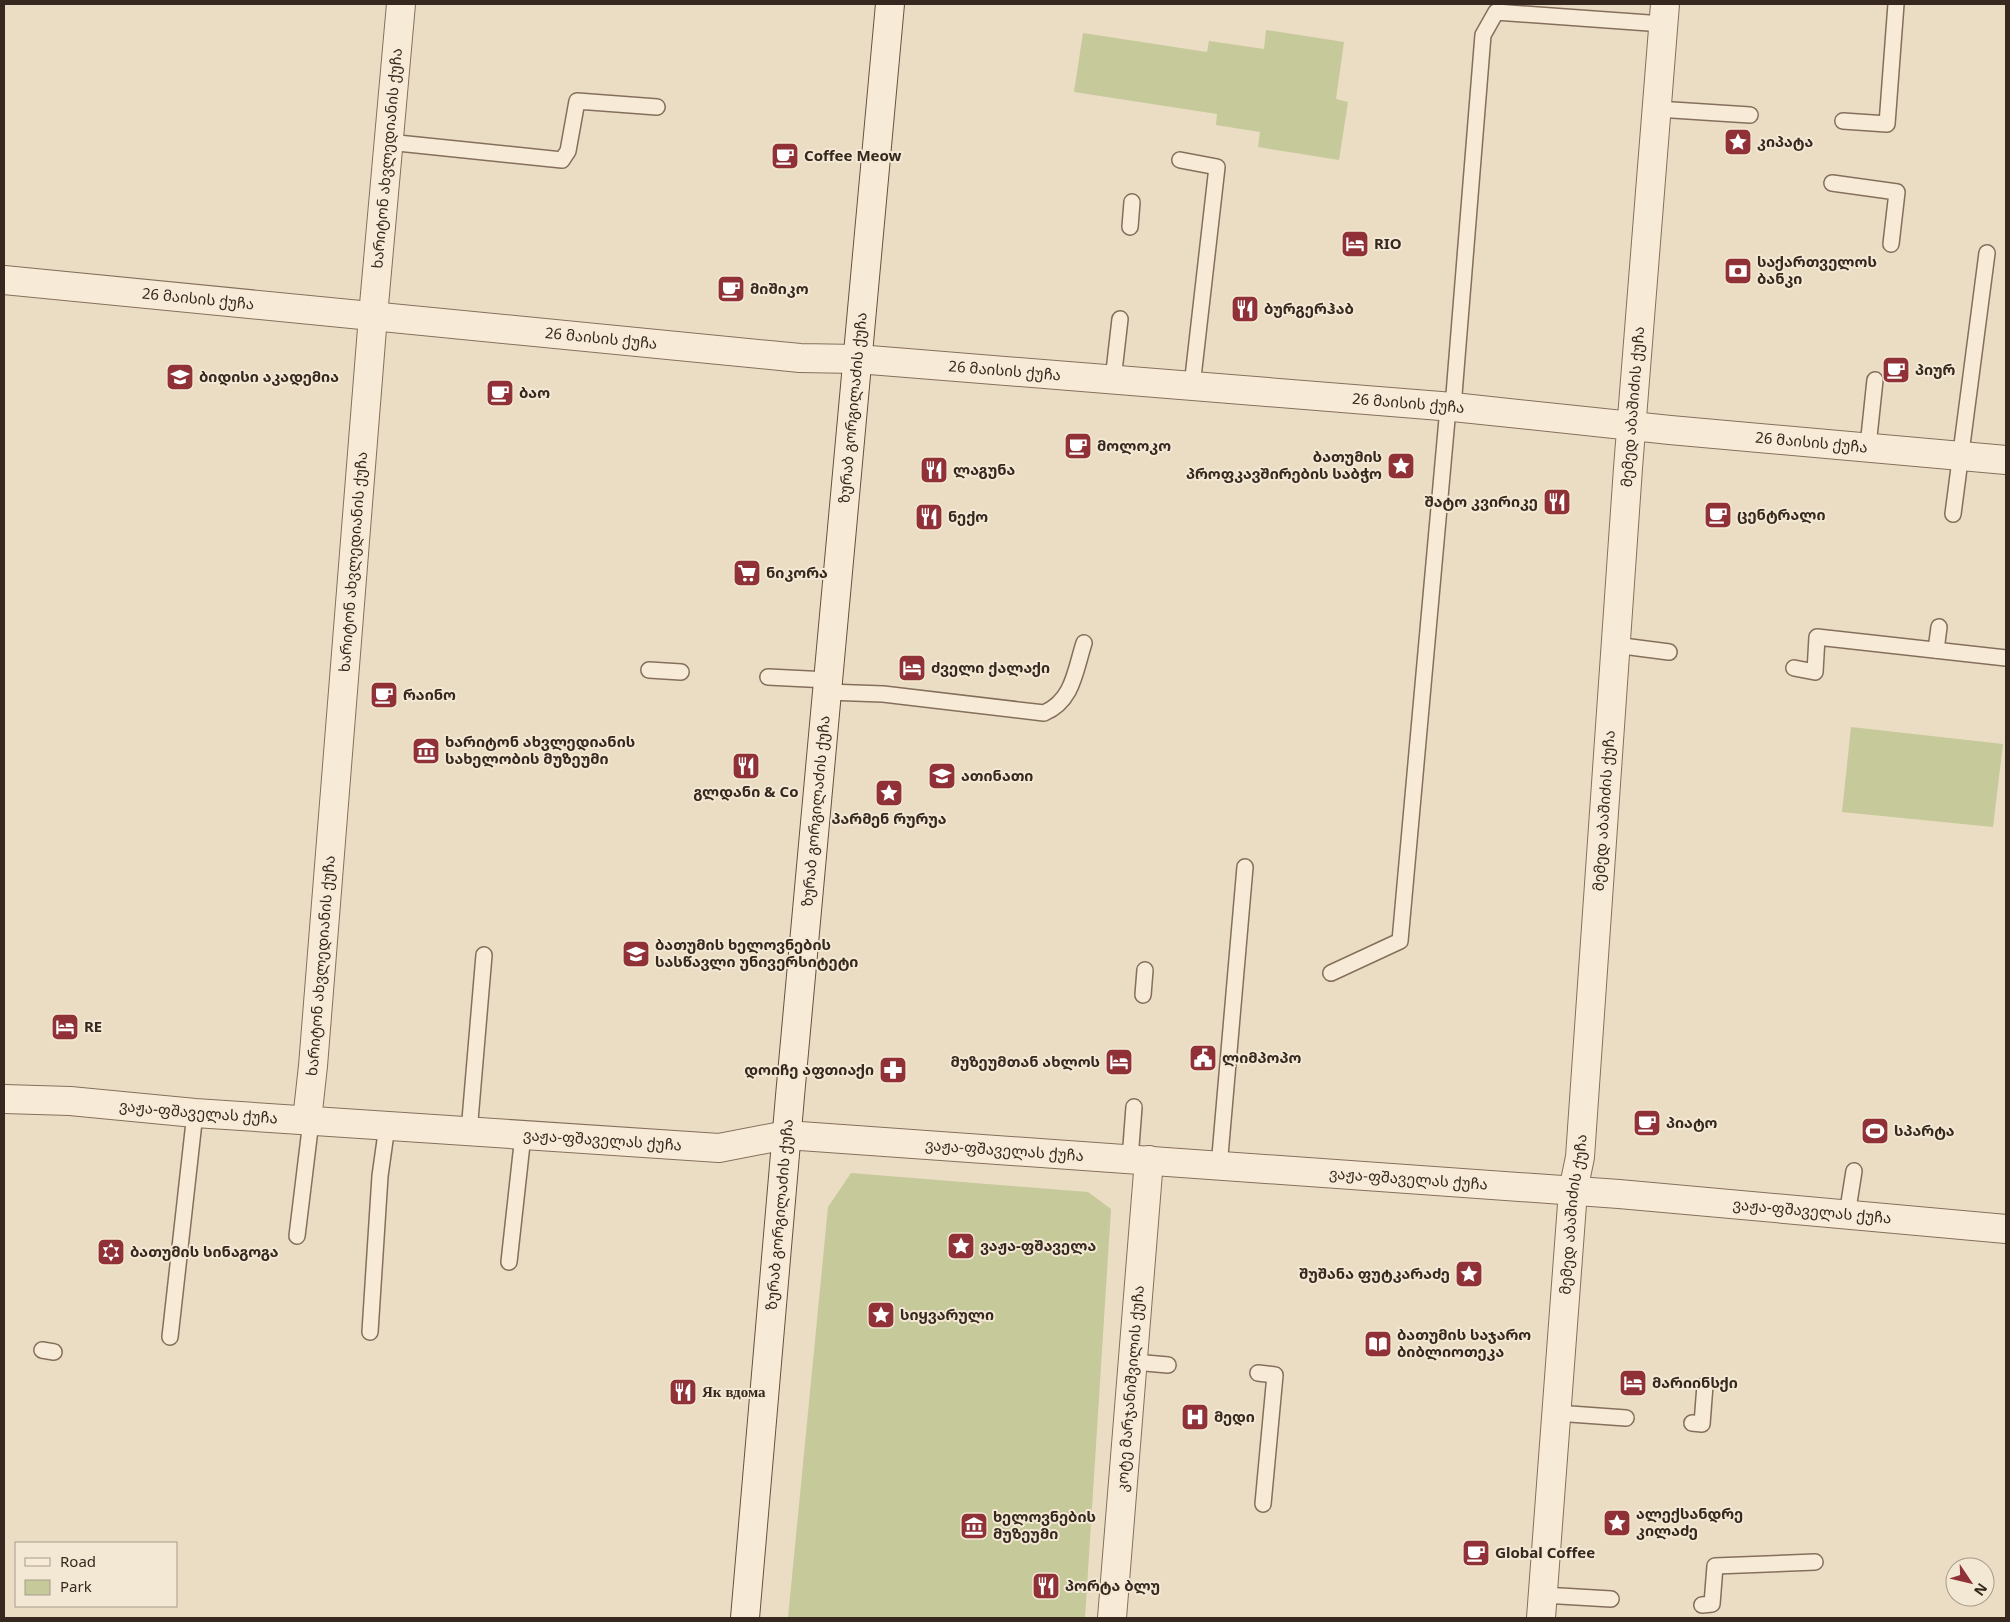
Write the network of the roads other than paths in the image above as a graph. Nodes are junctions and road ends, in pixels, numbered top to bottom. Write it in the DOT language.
graph roads {
  1 [pos="401,4"];
  2 [pos="890,4"];
  3 [pos="1896,4"];
  4 [pos="1497,8"];
  5 [pos="1664,14"];
  6 [pos="656,107"];
  7 [pos="1657,109"];
  8 [pos="1750,115"];
  9 [pos="1843,121"];
  10 [pos="388,142"];
  11 [pos="1180,160"];
  12 [pos="1832,183"];
  13 [pos="1132,202"];
  14 [pos="1130,227"];
  15 [pos="1891,244"];
  16 [pos="1987,253"];
  17 [pos="4,280"];
  18 [pos="373,316"];
  19 [pos="1120,319"];
  20 [pos="858,359"];
  21 [pos="1113,380"];
  22 [pos="1875,380"];
  23 [pos="1192,386"];
  24 [pos="1450,408"];
  25 [pos="1631,426"];
  26 [pos="1868,446"];
  27 [pos="1961,455"];
  28 [pos="2006,460"];
  29 [pos="1953,514"];
  30 [pos="1939,627"];
  31 [pos="1084,643"];
  32 [pos="1615,645"];
  33 [pos="1936,650"];
  34 [pos="1669,652"];
  35 [pos="2006,658"];
  36 [pos="1794,668"];
  37 [pos="649,670"];
  38 [pos="681,672"];
  39 [pos="768,677"];
  40 [pos="827,686"];
  41 [pos="1245,867"];
  42 [pos="484,955"];
  43 [pos="1145,970"];
  44 [pos="1331,974"];
  45 [pos="1143,995"];
  46 [pos="4,1099"];
  47 [pos="1134,1107"];
  48 [pos="195,1113"];
  49 [pos="309,1120"];
  50 [pos="387,1126"];
  51 [pos="469,1132"];
  52 [pos="786,1134"];
  53 [pos="523,1135"];
  54 [pos="1139,1160"];
  55 [pos="1219,1167"];
  56 [pos="1854,1171"];
  57 [pos="1573,1191"];
  58 [pos="1847,1215"];
  59 [pos="2006,1229"];
  60 [pos="297,1236"];
  61 [pos="510,1262"];
  62 [pos="370,1332"];
  63 [pos="170,1337"];
  64 [pos="1134,1362"];
  65 [pos="1168,1365"];
  66 [pos="1258,1373"];
  67 [pos="1705,1385"];
  68 [pos="1556,1412"];
  69 [pos="1626,1418"];
  70 [pos="1692,1423"];
  71 [pos="1263,1504"];
  72 [pos="1815,1562"];
  73 [pos="1611,1598"];
  74 [pos="1702,1605"];
  75 [pos="1542,1606"];
  76 [pos="745,1618"];
  77 [pos="1112,1618"];
  1 -- 10 [label="street, ხარიტონ ახვლედიანის ქუჩა"];
  2 -- 20 [label="street, ზურაბ გორგილაძის ქუჩა"];
  3 -- 9 [label="lane"];
  4 -- 5 [label="lane"];
  4 -- 24 [label="lane"];
  5 -- 7 [label="street, მემედ აბაშიძის ქუჩა"];
  6 -- 10 [label="lane"];
  7 -- 8 [label="lane"];
  7 -- 25 [label="street, მემედ აბაშიძის ქუჩა"];
  10 -- 18 [label="street, ხარიტონ ახვლედიანის ქუჩა"];
  11 -- 23 [label="lane"];
  12 -- 15 [label="lane"];
  13 -- 14 [label="lane"];
  16 -- 27 [label="lane"];
  17 -- 18 [label="street, 26 მაისის ქუჩა"];
  18 -- 20 [label="street, 26 მაისის ქუჩა"];
  18 -- 49 [label="street, ხარიტონ ახვლედიანის ქუჩა"];
  19 -- 21 [label="lane"];
  20 -- 21 [label="street, 26 მაისის ქუჩა"];
  20 -- 40 [label="street, ზურაბ გორგილაძის ქუჩა"];
  21 -- 23 [label="street, 26 მაისის ქუჩა"];
  22 -- 26 [label="lane"];
  23 -- 24 [label="street, 26 მაისის ქუჩა"];
  24 -- 25 [label="street, 26 მაისის ქუჩა"];
  24 -- 44 [label="lane"];
  25 -- 26 [label="street, 26 მაისის ქუჩა"];
  25 -- 32 [label="street, მემედ აბაშიძის ქუჩა"];
  26 -- 27 [label="street, 26 მაისის ქუჩა"];
  27 -- 28 [label="street, 26 მაისის ქუჩა"];
  27 -- 29 [label="lane"];
  30 -- 33 [label="lane"];
  31 -- 40 [label="lane"];
  32 -- 34 [label="lane"];
  32 -- 57 [label="street, მემედ აბაშიძის ქუჩა"];
  33 -- 35 [label="lane"];
  33 -- 36 [label="lane"];
  37 -- 38 [label="lane"];
  39 -- 40 [label="lane"];
  40 -- 52 [label="street, ზურაბ გორგილაძის ქუჩა"];
  41 -- 55 [label="lane"];
  42 -- 51 [label="lane"];
  43 -- 45 [label="lane"];
  46 -- 48 [label="street, ვაჟა-ფშაველას ქუჩა"];
  47 -- 54 [label="lane"];
  48 -- 49 [label="street, ვაჟა-ფშაველას ქუჩა"];
  48 -- 63 [label="lane"];
  49 -- 50 [label="street, ვაჟა-ფშაველას ქუჩა"];
  49 -- 60 [label="lane"];
  50 -- 51 [label="street, ვაჟა-ფშაველას ქუჩა"];
  50 -- 62 [label="lane"];
  51 -- 53 [label="street, ვაჟა-ფშაველას ქუჩა"];
  52 -- 53 [label="street, ვაჟა-ფშაველას ქუჩა"];
  52 -- 54 [label="street, ვაჟა-ფშაველას ქუჩა"];
  52 -- 76 [label="street, ზურაბ გორგილაძის ქუჩა"];
  53 -- 61 [label="lane"];
  54 -- 55 [label="street, ვაჟა-ფშაველას ქუჩა"];
  54 -- 64 [label="street, კოტე მარჯანიშვილის ქუჩა"];
  55 -- 57 [label="street, ვაჟა-ფშაველას ქუჩა"];
  56 -- 58 [label="lane"];
  57 -- 58 [label="street, ვაჟა-ფშაველას ქუჩა"];
  57 -- 68 [label="street, მემედ აბაშიძის ქუჩა"];
  58 -- 59 [label="street, ვაჟა-ფშაველას ქუჩა"];
  64 -- 65 [label="lane"];
  64 -- 77 [label="street, კოტე მარჯანიშვილის ქუჩა"];
  66 -- 71 [label="lane"];
  67 -- 70 [label="lane"];
  68 -- 69 [label="lane"];
  68 -- 75 [label="street, მემედ აბაშიძის ქუჩა"];
  72 -- 74 [label="lane"];
  73 -- 75 [label="lane"];
}
